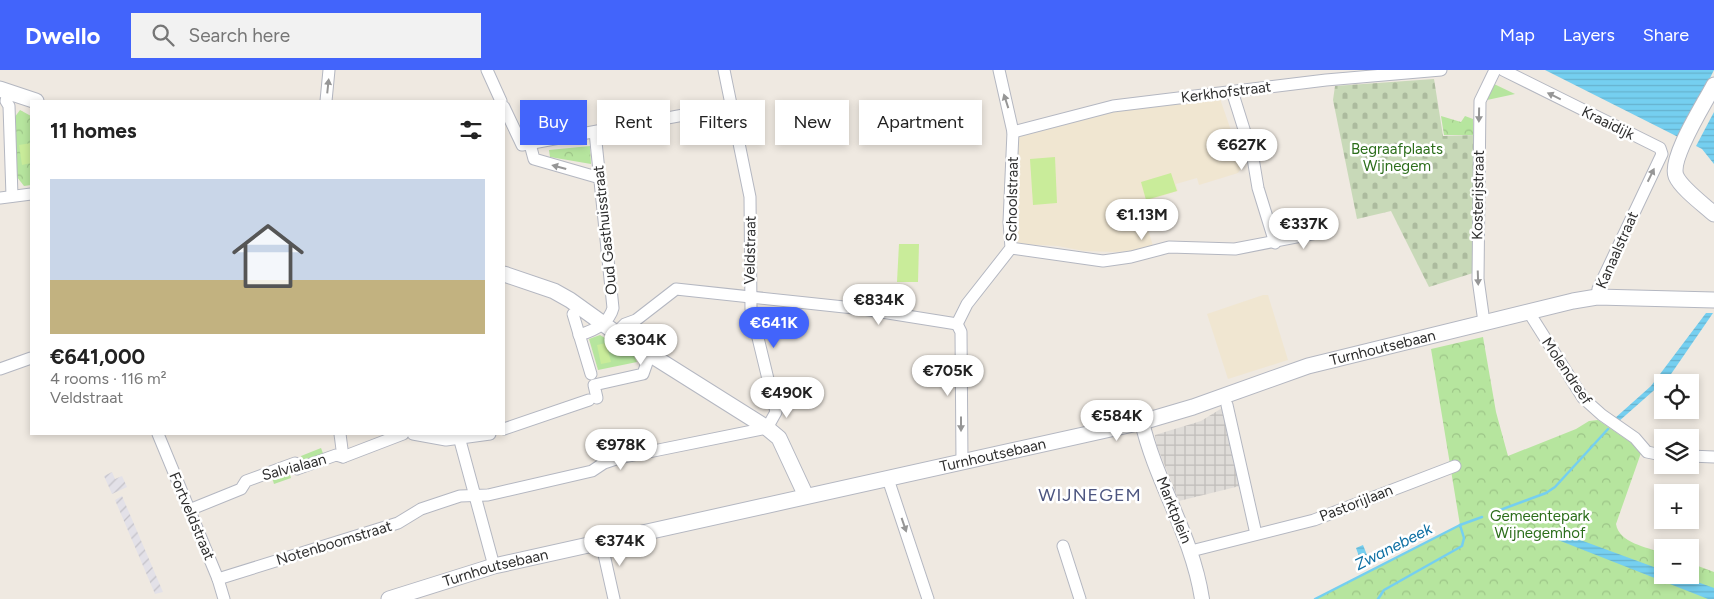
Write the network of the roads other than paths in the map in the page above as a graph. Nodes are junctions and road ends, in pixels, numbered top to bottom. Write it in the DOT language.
graph roads {
  1 [pos="329,70"];
  2 [pos="487,70"];
  3 [pos="724,70"];
  4 [pos="998,70"];
  5 [pos="1441,70"];
  6 [pos="1495,70"];
  7 [pos="1503,70"];
  8 [pos="1714,85"];
  9 [pos="4,90"];
  10 [pos="1232,91"];
  11 [pos="33,100"];
  12 [pos="326,100"];
  13 [pos="501,100"];
  14 [pos="731,100"];
  15 [pos="505,109"];
  16 [pos="680,116"];
  17 [pos="595,132"];
  18 [pos="1013,132"];
  19 [pos="587,134"];
  20 [pos="520,135"];
  21 [pos="526,145"];
  22 [pos="740,145"];
  23 [pos="600,178"];
  24 [pos="30,194"];
  25 [pos="12,196"];
  26 [pos="0,198"];
  27 [pos="1638,202"];
  28 [pos="1714,214"];
  29 [pos="1327,231"];
  30 [pos="1275,243"];
  31 [pos="1011,248"];
  32 [pos="505,274"];
  33 [pos="749,297"];
  34 [pos="1597,297"];
  35 [pos="1714,300"];
  36 [pos="1528,311"];
  37 [pos="573,314"];
  38 [pos="601,322"];
  39 [pos="1484,322"];
  40 [pos="957,324"];
  41 [pos="616,333"];
  42 [pos="579,335"];
  43 [pos="650,354"];
  44 [pos="30,358"];
  45 [pos="0,369"];
  46 [pos="591,374"];
  47 [pos="1227,405"];
  48 [pos="1142,422"];
  49 [pos="767,428"];
  50 [pos="505,429"];
  51 [pos="158,435"];
  52 [pos="340,435"];
  53 [pos="400,435"];
  54 [pos="418,435"];
  55 [pos="458,435"];
  56 [pos="1654,453"];
  57 [pos="1699,456"];
  58 [pos="343,457"];
  59 [pos="1714,457"];
  60 [pos="962,462"];
  61 [pos="1455,466"];
  62 [pos="888,479"];
  63 [pos="475,495"];
  64 [pos="806,496"];
  65 [pos="189,510"];
  66 [pos="1256,534"];
  67 [pos="601,542"];
  68 [pos="1063,546"];
  69 [pos="1191,551"];
  70 [pos="494,566"];
  71 [pos="218,579"];
  72 [pos="224,599"];
  73 [pos="389,599"];
  74 [pos="614,599"];
  75 [pos="928,599"];
  76 [pos="1080,599"];
  77 [pos="1202,599"];
  12 -- 1 [label="street, one-way"];
  2 -- 13 [label="street"];
  3 -- 14 [label="street, Veldstraat"];
  18 -- 4 [label="street, Schoolstraat, one-way"];
  5 -- 10 [label="street, Kerkhofstraat"];
  6 -- 39 [label="street, Kosterijstraat, one-way"];
  27 -- 7 [label="street, Kraaidijk, one-way"];
  8 -- 28 [label="main road"];
  9 -- 11 [label="main road"];
  9 -- 25 [label="street"];
  10 -- 18 [label="street, Kerkhofstraat"];
  10 -- 30 [label="street"];
  15 -- 20 [label="street"];
  16 -- 17 [label="street"];
  17 -- 19 [label="street"];
  17 -- 23 [label="street, Oud Gasthuisstraat"];
  18 -- 31 [label="street, Schoolstraat"];
  23 -- 21 [label="street, one-way"];
  22 -- 33 [label="street, Veldstraat"];
  23 -- 38 [label="street, Oud Gasthuisstraat"];
  24 -- 25 [label="street"];
  25 -- 26 [label="street"];
  27 -- 34 [label="street, Kanaalstraat"];
  29 -- 30 [label="street"];
  30 -- 31 [label="street"];
  31 -- 40 [label="street, Schoolstraat"];
  32 -- 38 [label="main road"];
  33 -- 40 [label="street"];
  33 -- 41 [label="street"];
  33 -- 49 [label="street, Veldstraat"];
  34 -- 35 [label="main road, Turnhoutsebaan"];
  34 -- 36 [label="main road, Turnhoutsebaan"];
  36 -- 39 [label="main road, Turnhoutsebaan"];
  36 -- 56 [label="street, Molendreef"];
  37 -- 42 [label="street"];
  38 -- 41 [label="main road"];
  38 -- 42 [label="street"];
  39 -- 48 [label="main road, Turnhoutsebaan"];
  40 -- 60 [label="street, one-way"];
  41 -- 43 [label="main road"];
  42 -- 46 [label="street"];
  43 -- 49 [label="main road"];
  43 -- 50 [label="street"];
  44 -- 45 [label="street"];
  47 -- 66 [label="street"];
  48 -- 60 [label="main road, Turnhoutsebaan"];
  48 -- 69 [label="street, Marktplein"];
  49 -- 63 [label="street, Notenboomstraat"];
  49 -- 64 [label="main road"];
  51 -- 65 [label="street, Fortveldstraat"];
  52 -- 58 [label="street"];
  53 -- 58 [label="street, Salvialaan"];
  54 -- 55 [label="street"];
  55 -- 63 [label="street"];
  57 -- 59 [label="street"];
  58 -- 65 [label="street, Salvialaan"];
  60 -- 62 [label="main road, Turnhoutsebaan"];
  61 -- 66 [label="street, Pastorijlaan"];
  62 -- 64 [label="main road, Turnhoutsebaan"];
  62 -- 75 [label="street, one-way"];
  63 -- 70 [label="street"];
  63 -- 71 [label="street, Notenboomstraat"];
  64 -- 67 [label="main road, Turnhoutsebaan"];
  65 -- 71 [label="street, Fortveldstraat"];
  66 -- 69 [label="street, Marktplein"];
  67 -- 70 [label="main road, Turnhoutsebaan"];
  67 -- 74 [label="street"];
  68 -- 76 [label="street"];
  69 -- 77 [label="street"];
  70 -- 73 [label="main road, Turnhoutsebaan"];
  71 -- 72 [label="street, Fortveldstraat"];
}
